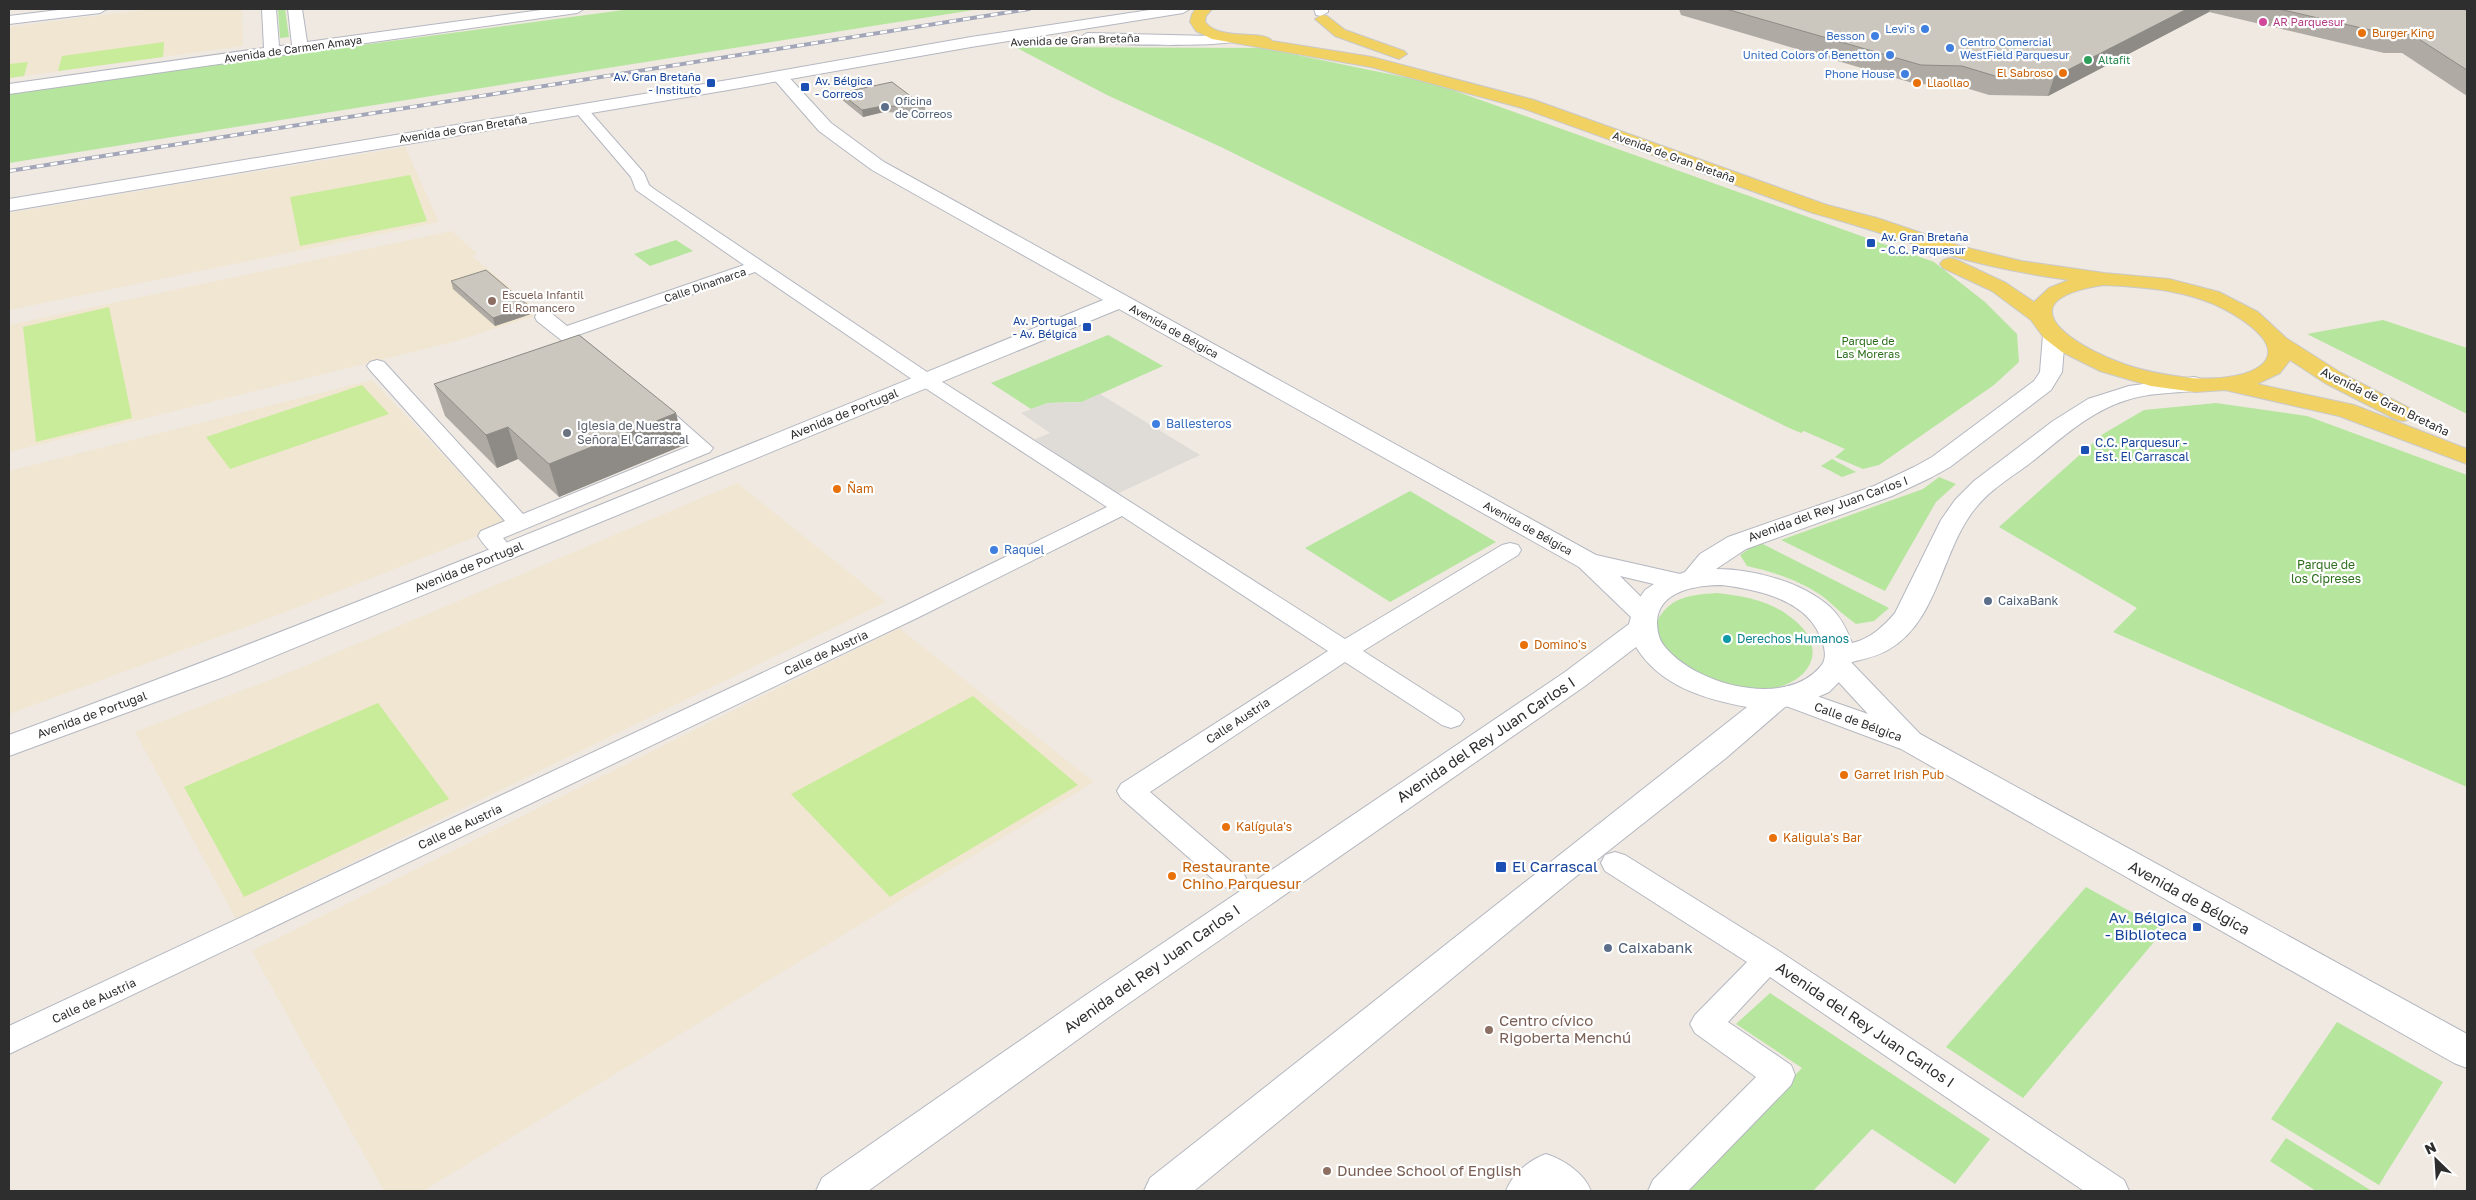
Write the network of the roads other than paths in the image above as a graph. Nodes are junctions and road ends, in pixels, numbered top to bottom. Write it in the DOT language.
graph roads {
  1 [pos="100,9"];
  2 [pos="269,9"];
  3 [pos="295,9"];
  4 [pos="577,9"];
  5 [pos="1182,9"];
  6 [pos="1205,9"];
  7 [pos="539,11"];
  8 [pos="1316,19"];
  9 [pos="9,20"];
  10 [pos="1240,40"];
  11 [pos="300,48"];
  12 [pos="916,51"];
  13 [pos="272,52"];
  14 [pos="778,76"];
  15 [pos="9,89"];
  16 [pos="1528,104"];
  17 [pos="581,110"];
  18 [pos="9,205"];
  19 [pos="1820,209"];
  20 [pos="757,266"];
  21 [pos="2104,280"];
  22 [pos="1119,301"];
  23 [pos="544,317"];
  24 [pos="2048,327"];
  25 [pos="565,333"];
  26 [pos="2278,343"];
  27 [pos="377,366"];
  28 [pos="611,371"];
  29 [pos="926,380"];
  30 [pos="2194,384"];
  31 [pos="2224,384"];
  32 [pos="642,397"];
  33 [pos="2467,442"];
  34 [pos="2467,457"];
  35 [pos="1123,507"];
  36 [pos="519,523"];
  37 [pos="1510,550"];
  38 [pos="504,552"];
  39 [pos="1588,561"];
  40 [pos="1687,580"];
  41 [pos="1642,621"];
  42 [pos="1346,650"];
  43 [pos="1839,660"];
  44 [pos="1782,697"];
  45 [pos="1451,719"];
  46 [pos="1912,742"];
  47 [pos="9,746"];
  48 [pos="1615,863"];
  49 [pos="1231,878"];
  50 [pos="1768,960"];
  51 [pos="9,1041"];
  52 [pos="2467,1052"];
  53 [pos="1535,1180"];
  54 [pos="836,1191"];
  55 [pos="1164,1191"];
  56 [pos="1574,1191"];
  57 [pos="1666,1191"];
  58 [pos="2112,1191"];
  1 -- 9 [label="street"];
  2 -- 13 [label="street"];
  3 -- 11 [label="street"];
  4 -- 7 [label="street, Avenida de Carmen Amaya"];
  5 -- 12 [label="street, Avenida de Gran Bretaña"];
  6 -- 10 [label="main road"];
  7 -- 11 [label="street, Avenida de Carmen Amaya"];
  8 -- 10 [label="main road"];
  8 -- 16 [label="main road, Avenida de Gran Bretaña"];
  10 -- 12 [label="street, Avenida de Gran Bretaña"];
  10 -- 16 [label="main road, Avenida de Gran Bretaña"];
  11 -- 13 [label="street, Avenida de Carmen Amaya"];
  12 -- 14 [label="street, Avenida de Gran Bretaña"];
  13 -- 15 [label="street, Avenida de Carmen Amaya"];
  14 -- 17 [label="street, Avenida de Gran Bretaña"];
  14 -- 22 [label="street, Avenida de Bélgica"];
  16 -- 19 [label="main road, Avenida de Gran Bretaña"];
  17 -- 18 [label="street, Avenida de Gran Bretaña"];
  17 -- 20 [label="street, Calle Dinamarca"];
  19 -- 21 [label="main road, Avenida de Gran Bretaña"];
  19 -- 24 [label="main road, Avenida de Gran Bretaña"];
  20 -- 25 [label="street, Calle Dinamarca"];
  20 -- 29 [label="street"];
  21 -- 24 [label="main road"];
  21 -- 26 [label="main road, Avenida de Gran Bretaña"];
  22 -- 29 [label="street, Avenida de Portugal"];
  22 -- 39 [label="street, Avenida de Bélgica"];
  23 -- 25 [label="street"];
  24 -- 30 [label="main road, Avenida de Gran Bretaña"];
  24 -- 40 [label="street, Avenida del Rey Juan Carlos I"];
  25 -- 28 [label="street"];
  26 -- 31 [label="main road"];
  26 -- 33 [label="main road, Avenida de Gran Bretaña"];
  27 -- 36 [label="street"];
  29 -- 35 [label="street"];
  29 -- 38 [label="street, Avenida de Portugal"];
  30 -- 31 [label="main road, Avenida de Gran Bretaña"];
  30 -- 43 [label="street"];
  31 -- 34 [label="main road, Avenida de Gran Bretaña"];
  32 -- 36 [label="street"];
  35 -- 42 [label="street"];
  35 -- 51 [label="street, Calle de Austria"];
  36 -- 38 [label="street"];
  37 -- 42 [label="street, Calle Austria"];
  38 -- 47 [label="street, Avenida de Portugal"];
  39 -- 40 [label="street"];
  39 -- 41 [label="street"];
  40 -- 41 [label="street"];
  40 -- 43 [label="street"];
  41 -- 44 [label="street"];
  41 -- 54 [label="street, Avenida del Rey Juan Carlos I"];
  42 -- 45 [label="street"];
  42 -- 49 [label="street, Calle Austria"];
  43 -- 44 [label="street"];
  43 -- 46 [label="street, Calle de Bélgica"];
  44 -- 46 [label="street, Calle de Bélgica"];
  44 -- 55 [label="street"];
  46 -- 52 [label="street, Avenida de Bélgica"];
  48 -- 50 [label="street, Avenida del Rey Juan Carlos I"];
  50 -- 57 [label="street"];
  50 -- 58 [label="street, Avenida del Rey Juan Carlos I"];
  53 -- 56 [label="street"];
}
